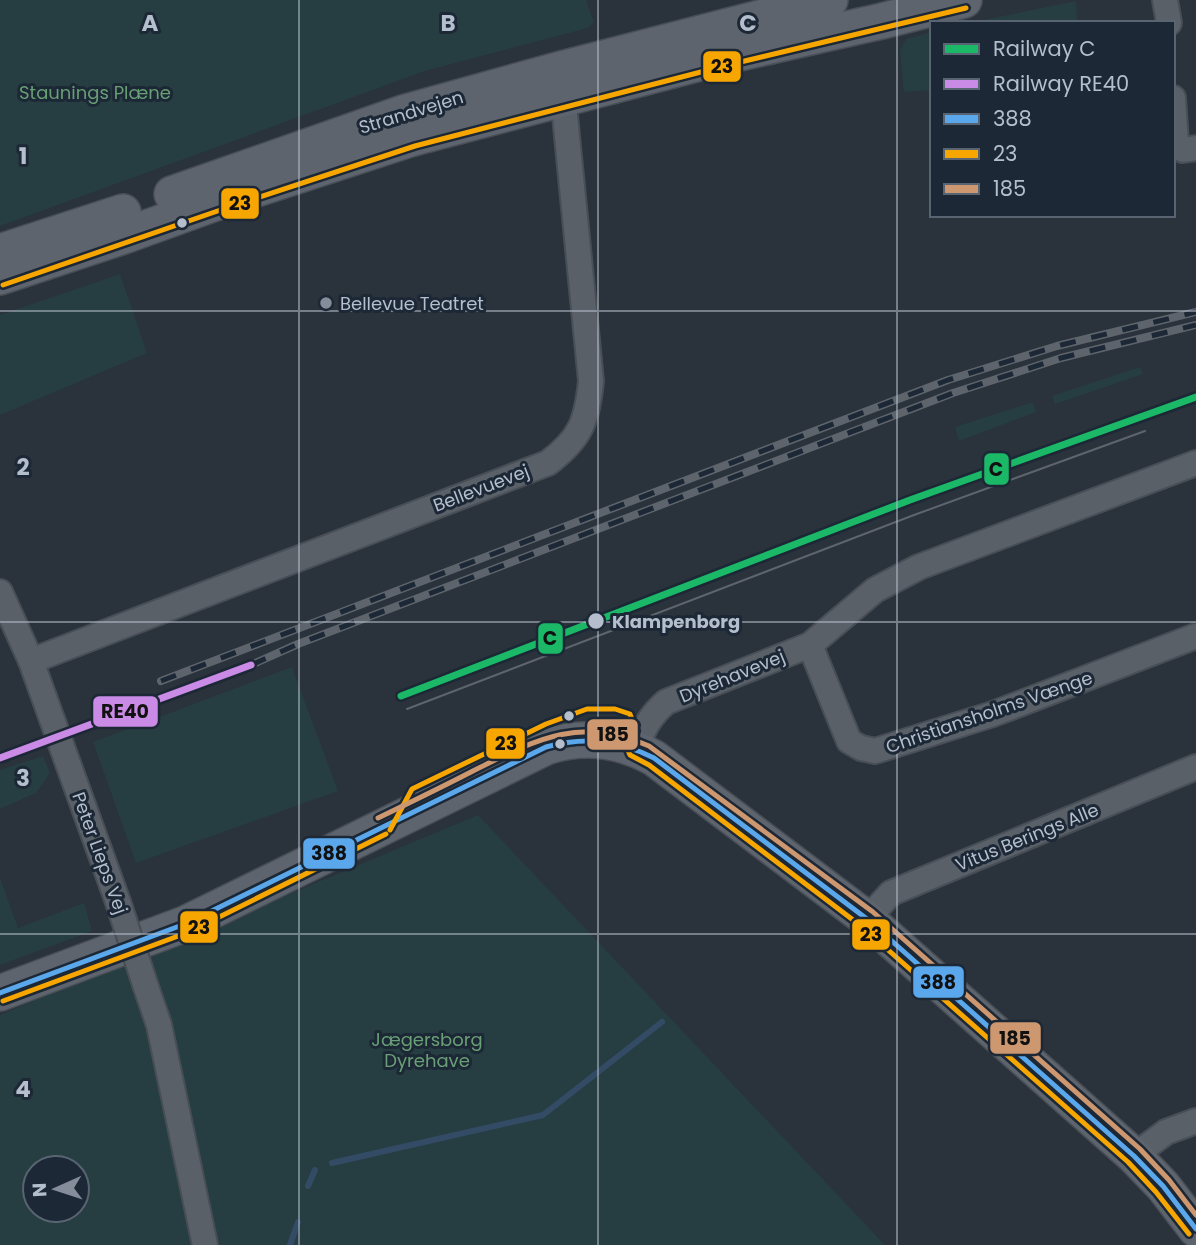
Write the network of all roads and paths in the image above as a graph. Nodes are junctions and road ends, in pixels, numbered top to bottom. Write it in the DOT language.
graph roads {
  1 [pos="830,0"];
  2 [pos="964,0"];
  3 [pos="1165,0"];
  4 [pos="1169,21"];
  5 [pos="562,84"];
  6 [pos="1175,129"];
  7 [pos="1196,148"];
  8 [pos="0,252"];
  9 [pos="0,277"];
  10 [pos="1196,463"];
  11 [pos="0,592"];
  12 [pos="1196,636"];
  13 [pos="810,645"];
  14 [pos="31,661"];
  15 [pos="636,748"];
  16 [pos="1194,771"];
  17 [pos="867,919"];
  18 [pos="0,993"];
  19 [pos="1196,1121"];
  20 [pos="1134,1156"];
  21 [pos="1196,1229"];
  22 [pos="205,1245"];
  1 -- 5 [label="main road, Strandvejen"];
  2 -- 5 [label="main road, Strandvejen"];
  3 -- 4 [label="street"];
  5 -- 8 [label="main road, Strandvejen"];
  5 -- 9 [label="main road, Strandvejen"];
  5 -- 14 [label="street, Bellevuevej"];
  6 -- 7 [label="street"];
  10 -- 13 [label="street"];
  11 -- 14 [label="street, Peter Lieps Vej"];
  12 -- 13 [label="street, Christiansholms Vænge"];
  13 -- 15 [label="street, Dyrehavevej"];
  14 -- 22 [label="street, Peter Lieps Vej, bridge"];
  15 -- 17 [label="main road"];
  15 -- 18 [label="main road"];
  16 -- 17 [label="street, Vitus Berings Alle"];
  17 -- 20 [label="main road"];
  19 -- 20 [label="street"];
  20 -- 21 [label="main road"];
}
